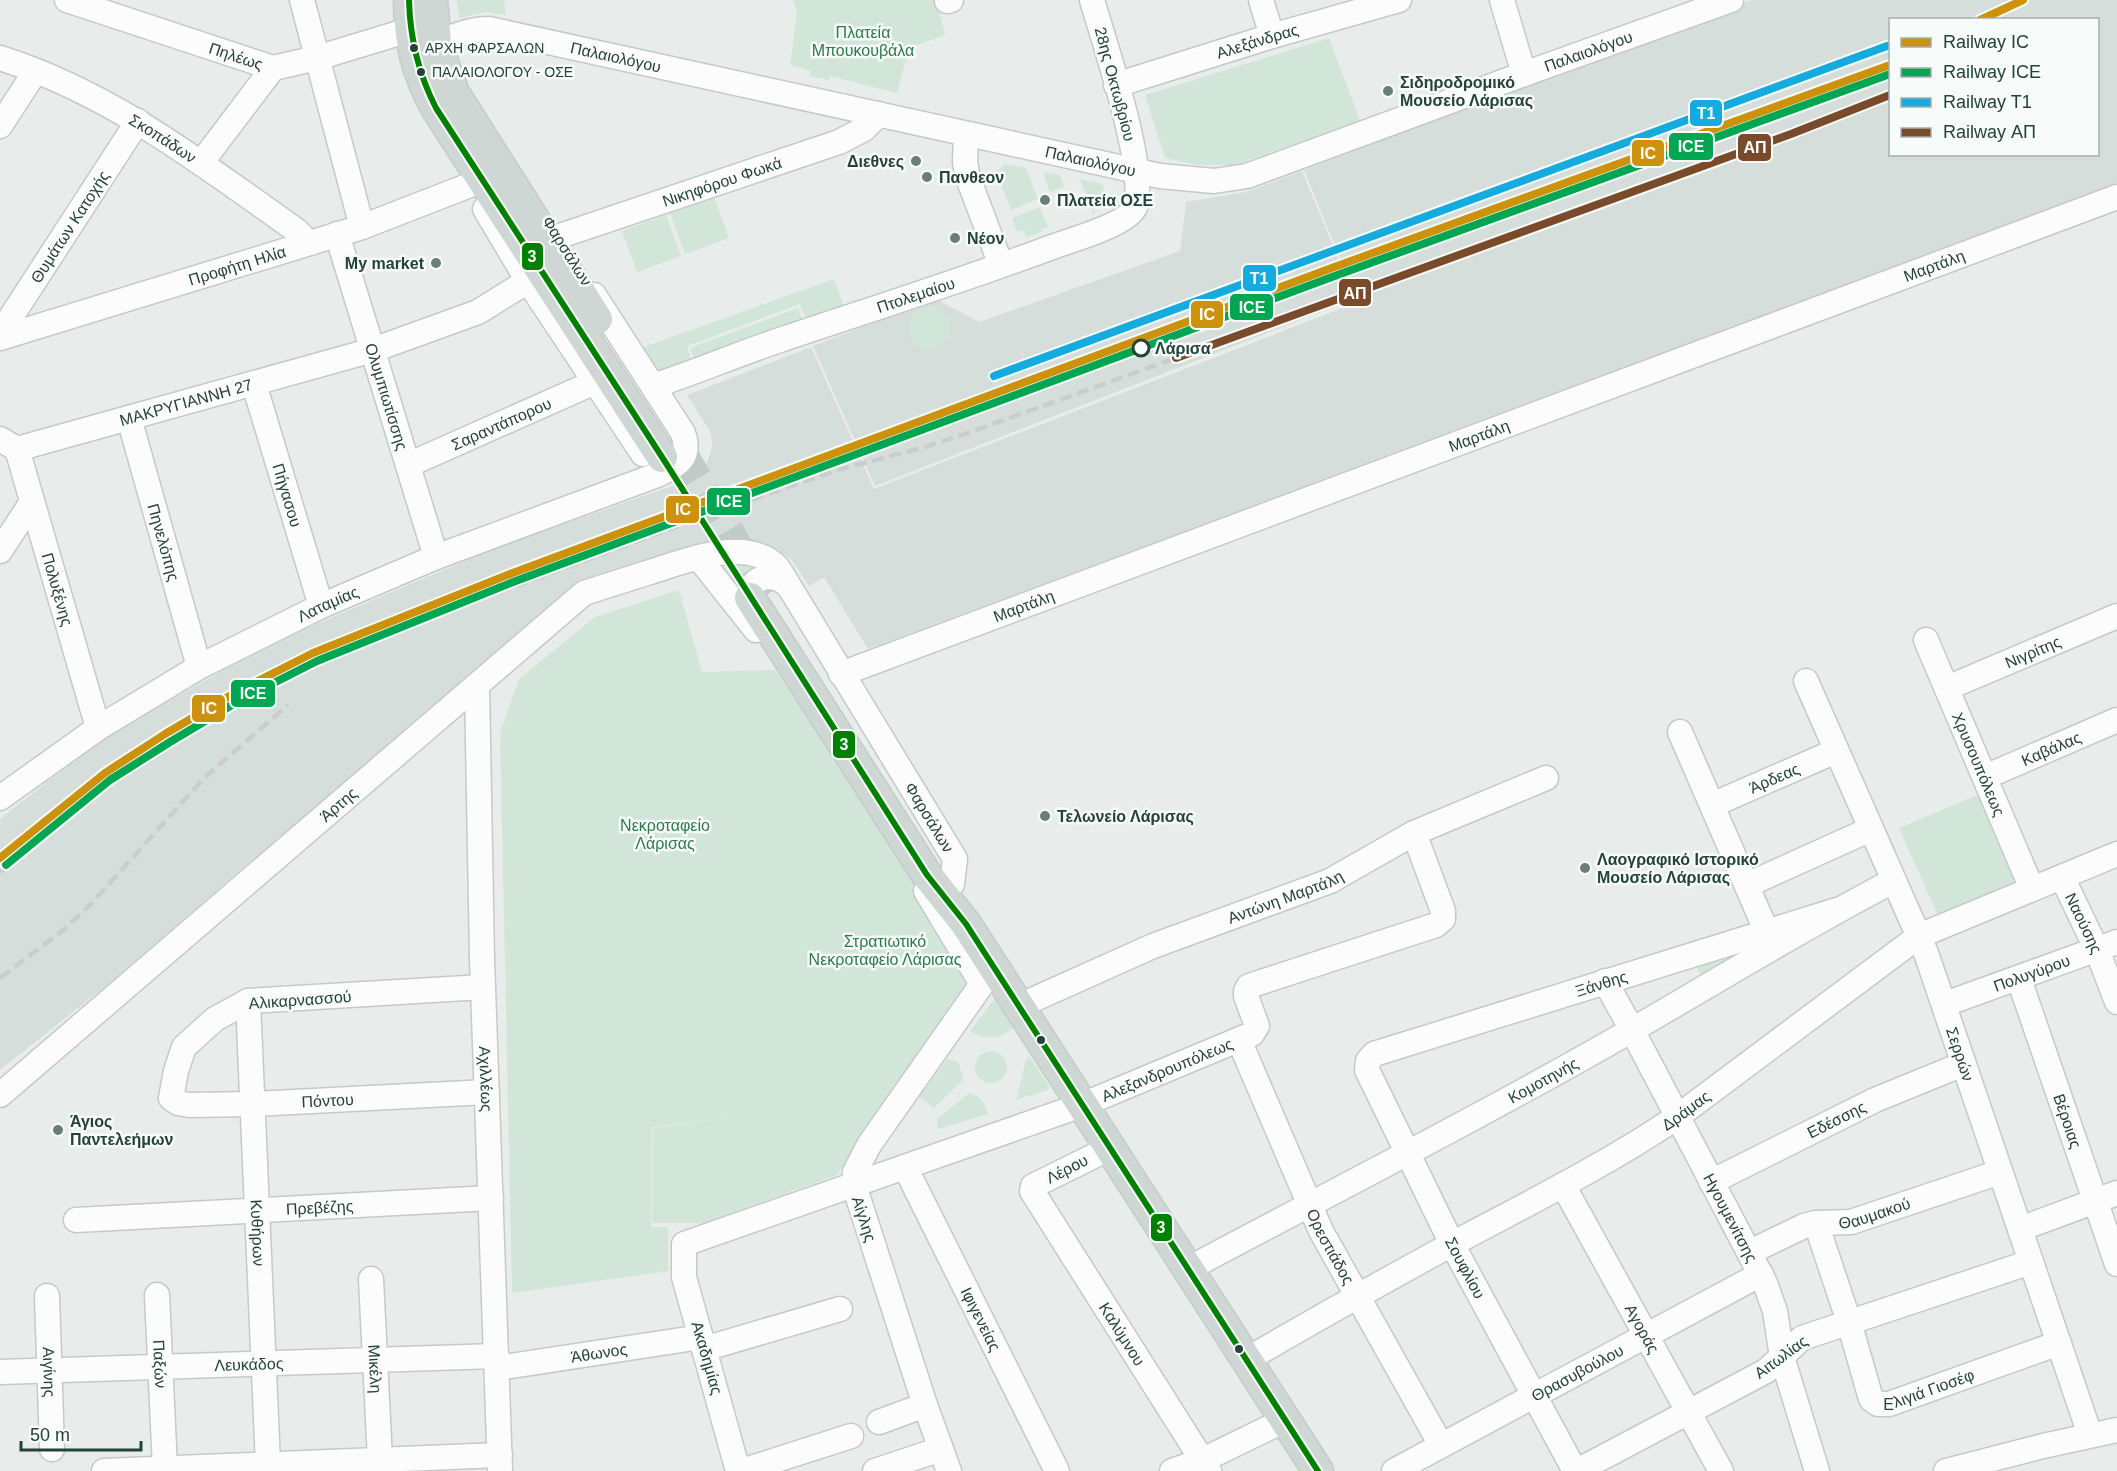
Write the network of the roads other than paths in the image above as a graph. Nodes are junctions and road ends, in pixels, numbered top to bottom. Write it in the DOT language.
graph roads {
  1 [pos="68,0"];
  2 [pos="302,0"];
  3 [pos="398,0"];
  4 [pos="409,0"];
  5 [pos="432,0"];
  6 [pos="443,0"];
  7 [pos="1092,0"];
  8 [pos="1261,0"];
  9 [pos="1399,0"];
  10 [pos="1502,0"];
  11 [pos="1731,0"];
  12 [pos="1699,6"];
  13 [pos="427,35"];
  14 [pos="1272,36"];
  15 [pos="0,58"];
  16 [pos="317,58"];
  17 [pos="273,68"];
  18 [pos="35,72"];
  19 [pos="1524,74"];
  20 [pos="1116,85"];
  21 [pos="879,114"];
  22 [pos="443,119"];
  23 [pos="138,122"];
  24 [pos="0,126"];
  25 [pos="966,134"];
  26 [pos="201,163"];
  27 [pos="1136,169"];
  28 [pos="470,185"];
  29 [pos="2117,197"];
  30 [pos="362,226"];
  31 [pos="337,234"];
  32 [pos="557,237"];
  33 [pos="309,243"];
  34 [pos="1001,265"];
  35 [pos="528,281"];
  36 [pos="0,336"];
  37 [pos="373,350"];
  38 [pos="595,382"];
  39 [pos="254,384"];
  40 [pos="653,386"];
  41 [pos="129,418"];
  42 [pos="9,444"];
  43 [pos="670,462"];
  44 [pos="408,465"];
  45 [pos="32,502"];
  46 [pos="0,551"];
  47 [pos="436,557"];
  48 [pos="698,557"];
  49 [pos="765,601"];
  50 [pos="321,606"];
  51 [pos="2117,616"];
  52 [pos="1926,640"];
  53 [pos="199,667"];
  54 [pos="841,674"];
  55 [pos="1806,681"];
  56 [pos="477,687"];
  57 [pos="1947,688"];
  58 [pos="2117,720"];
  59 [pos="98,728"];
  60 [pos="1680,732"];
  61 [pos="1836,751"];
  62 [pos="1984,777"];
  63 [pos="1546,778"];
  64 [pos="0,798"];
  65 [pos="1712,805"];
  66 [pos="1871,829"];
  67 [pos="1414,833"];
  68 [pos="2117,854"];
  69 [pos="2062,877"];
  70 [pos="1893,881"];
  71 [pos="1747,885"];
  72 [pos="945,887"];
  73 [pos="2032,889"];
  74 [pos="1919,936"];
  75 [pos="1769,938"];
  76 [pos="2107,946"];
  77 [pos="986,972"];
  78 [pos="2019,979"];
  79 [pos="1605,981"];
  80 [pos="483,987"];
  81 [pos="248,1001"];
  82 [pos="2117,1002"];
  83 [pos="1945,1004"];
  84 [pos="1019,1006"];
  85 [pos="1632,1030"];
  86 [pos="1239,1040"];
  87 [pos="1368,1061"];
  88 [pos="1963,1064"];
  89 [pos="487,1092"];
  90 [pos="0,1095"];
  91 [pos="171,1098"];
  92 [pos="252,1104"];
  93 [pos="1082,1105"];
  94 [pos="1677,1117"];
  95 [pos="1110,1148"];
  96 [pos="1407,1155"];
  97 [pos="905,1167"];
  98 [pos="2000,1172"];
  99 [pos="1711,1182"];
  100 [pos="854,1185"];
  101 [pos="1563,1185"];
  102 [pos="1034,1196"];
  103 [pos="2106,1197"];
  104 [pos="491,1198"];
  105 [pos="1310,1204"];
  106 [pos="257,1210"];
  107 [pos="76,1220"];
  108 [pos="1816,1223"];
  109 [pos="2020,1228"];
  110 [pos="684,1244"];
  111 [pos="1452,1244"];
  112 [pos="1750,1252"];
  113 [pos="2031,1262"];
  114 [pos="2117,1264"];
  115 [pos="1188,1269"];
  116 [pos="1761,1274"];
  117 [pos="371,1279"];
  118 [pos="157,1295"];
  119 [pos="47,1296"];
  120 [pos="1356,1296"];
  121 [pos="840,1309"];
  122 [pos="1849,1322"];
  123 [pos="1647,1335"];
  124 [pos="702,1343"];
  125 [pos="2059,1343"];
  126 [pos="1782,1357"];
  127 [pos="375,1360"];
  128 [pos="1246,1360"];
  129 [pos="497,1362"];
  130 [pos="264,1363"];
  131 [pos="161,1366"];
  132 [pos="51,1370"];
  133 [pos="0,1372"];
  134 [pos="1535,1395"];
  135 [pos="925,1405"];
  136 [pos="1688,1411"];
  137 [pos="1285,1420"];
  138 [pos="879,1422"];
  139 [pos="2117,1430"];
  140 [pos="2090,1435"];
  141 [pos="851,1436"];
  142 [pos="1442,1445"];
  143 [pos="52,1449"];
  144 [pos="380,1460"];
  145 [pos="945,1460"];
  146 [pos="500,1463"];
  147 [pos="268,1464"];
  148 [pos="1206,1466"];
  149 [pos="165,1469"];
  150 [pos="104,1471"];
  151 [pos="740,1471"];
  152 [pos="875,1471"];
  153 [pos="1057,1471"];
  154 [pos="1172,1471"];
  155 [pos="1318,1471"];
  156 [pos="1394,1471"];
  157 [pos="1576,1471"];
  158 [pos="1721,1471"];
  159 [pos="1817,1471"];
  160 [pos="1946,1471"];
  1 -- 17 [label="street, Πηλέως"];
  2 -- 16 [label="street"];
  3 -- 13 [label="main road"];
  4 -- 13 [label="main road, Φαρσάλων"];
  5 -- 13 [label="main road, Φαρσάλων"];
  6 -- 13 [label="main road"];
  7 -- 20 [label="street, 28ης Οκτωβρίου"];
  8 -- 14 [label="street"];
  9 -- 14 [label="street, Αλεξάνδρας"];
  10 -- 19 [label="street"];
  11 -- 12 [label="street, Παλαιολόγου"];
  12 -- 19 [label="street, Παλαιολόγου"];
  13 -- 16 [label="street, Πηλέως"];
  13 -- 21 [label="street, Παλαιολόγου"];
  13 -- 22 [label="main road, Φαρσάλων"];
  13 -- 32 [label="street, Φαρσάλων"];
  13 -- 43 [label="main road, Φαρσάλων"];
  14 -- 20 [label="street, Αλεξάνδρας"];
  15 -- 18 [label="street, Σκοπάδων"];
  16 -- 17 [label="street, Πηλέως"];
  16 -- 30 [label="street"];
  17 -- 26 [label="street"];
  18 -- 23 [label="street, Σκοπάδων"];
  18 -- 24 [label="street"];
  19 -- 27 [label="street, Παλαιολόγου"];
  20 -- 27 [label="street, 28ης Οκτωβρίου"];
  21 -- 25 [label="street, Παλαιολόγου"];
  21 -- 32 [label="street, Νικηφόρου Φωκά"];
  22 -- 28 [label="street, Φαρσάλων"];
  22 -- 43 [label="main road, Φαρσάλων"];
  23 -- 26 [label="street, Σκοπάδων"];
  23 -- 36 [label="street, Θυμάτων Κατοχής"];
  25 -- 27 [label="street, Παλαιολόγου"];
  25 -- 34 [label="street"];
  26 -- 33 [label="street, Σκοπάδων"];
  27 -- 34 [label="street, Πτολεμαίου"];
  28 -- 30 [label="street, Προφήτη Ηλία"];
  28 -- 35 [label="street, Φαρσάλων"];
  29 -- 54 [label="street, Μαρτάλη"];
  30 -- 31 [label="street, Προφήτη Ηλία"];
  31 -- 33 [label="street, Προφήτη Ηλία"];
  31 -- 37 [label="street, Ολυμπιωτίσσης"];
  32 -- 40 [label="street, Φαρσάλων"];
  33 -- 36 [label="street, Προφήτη Ηλία"];
  34 -- 40 [label="street, Πτολεμαίου"];
  35 -- 37 [label="street"];
  35 -- 38 [label="street, Φαρσάλων"];
  37 -- 39 [label="street, ΜΑΚΡΥΓΙΑΝΝΗ 27"];
  37 -- 44 [label="street, Ολυμπιωτίσσης"];
  38 -- 43 [label="street, Φαρσάλων"];
  38 -- 44 [label="street, Σαραντάπορου"];
  39 -- 41 [label="street, ΜΑΚΡΥΓΙΑΝΝΗ 27"];
  39 -- 50 [label="street, Πήγασου"];
  40 -- 43 [label="street, Φαρσάλων"];
  41 -- 42 [label="street, ΜΑΚΡΥΓΙΑΝΝΗ 27"];
  41 -- 53 [label="street, Πηνελόπης"];
  42 -- 45 [label="street, Πολυξένης"];
  43 -- 47 [label="street, Λαταμίας"];
  44 -- 47 [label="street, Ολυμπιωτίσσης"];
  45 -- 46 [label="street"];
  45 -- 59 [label="street, Πολυξένης"];
  47 -- 50 [label="street, Λαταμίας"];
  48 -- 49 [label="street"];
  48 -- 49 [label="street, Φαρσάλων"];
  48 -- 56 [label="street, Άρτης"];
  49 -- 54 [label="street, Φαρσάλων"];
  49 -- 72 [label="main road, Φαρσάλων"];
  49 -- 77 [label="street"];
  50 -- 53 [label="street, Λαταμίας"];
  51 -- 57 [label="street, Νιγρίτης"];
  52 -- 57 [label="street, Χρυσουπόλεως"];
  53 -- 59 [label="street, Λαταμίας"];
  54 -- 72 [label="street, Φαρσάλων"];
  55 -- 61 [label="street, Σερρών"];
  56 -- 80 [label="street, Αχιλλέως"];
  56 -- 90 [label="street, Άρτης"];
  57 -- 62 [label="street, Χρυσουπόλεως"];
  58 -- 62 [label="street, Καβάλας"];
  59 -- 64 [label="street, Λαταμίας"];
  60 -- 65 [label="street"];
  61 -- 65 [label="street, Άρδεας"];
  61 -- 66 [label="street, Σερρών"];
  62 -- 73 [label="street, Χρυσουπόλεως"];
  63 -- 67 [label="street, Αντώνη Μαρτάλη"];
  65 -- 71 [label="street"];
  66 -- 70 [label="street, Σερρών"];
  66 -- 71 [label="street"];
  67 -- 84 [label="street, Αντώνη Μαρτάλη"];
  67 -- 86 [label="street, Αλεξανδρουπόλεως"];
  68 -- 69 [label="street, Δράμας"];
  69 -- 73 [label="street, Δράμας"];
  69 -- 76 [label="street, Ναούσης"];
  70 -- 74 [label="street, Σερρών"];
  70 -- 75 [label="street, Κομοτηνής"];
  71 -- 75 [label="street"];
  72 -- 77 [label="main road"];
  73 -- 74 [label="street, Δράμας"];
  74 -- 83 [label="street, Σερρών"];
  74 -- 94 [label="street, Δράμας"];
  75 -- 79 [label="street, Ξάνθης"];
  75 -- 85 [label="street, Κομοτηνής"];
  76 -- 78 [label="street, Πολυγύρου"];
  76 -- 82 [label="street, Ναούσης"];
  77 -- 84 [label="main road"];
  77 -- 100 [label="street, Αίγλης"];
  78 -- 83 [label="street, Πολυγύρου"];
  78 -- 103 [label="street, Βέροιας"];
  79 -- 85 [label="street, Ηγουμενίτσης"];
  79 -- 87 [label="street, Ξάνθης"];
  80 -- 81 [label="street, Αλικαρνασσού"];
  80 -- 89 [label="street, Αχιλλέως"];
  81 -- 91 [label="street, Αλικαρνασσού"];
  81 -- 92 [label="street, Κυθήρων"];
  83 -- 88 [label="street, Σερρών"];
  84 -- 93 [label="main road"];
  85 -- 94 [label="street, Ηγουμενίτσης"];
  85 -- 96 [label="street, Κομοτηνής"];
  86 -- 93 [label="street, Αλεξανδρουπόλεως"];
  86 -- 105 [label="street, Ορεστιάδος"];
  87 -- 96 [label="street, Σουφλίου"];
  88 -- 98 [label="street, Σερρών"];
  88 -- 99 [label="street, Εδέσσης"];
  89 -- 92 [label="street, Πόντου"];
  89 -- 104 [label="street, Αχιλλέως"];
  91 -- 92 [label="street, Πόντου"];
  92 -- 106 [label="street, Κυθήρων"];
  93 -- 95 [label="main road"];
  93 -- 97 [label="street, Αλεξανδρουπόλεως"];
  94 -- 99 [label="street, Ηγουμενίτσης"];
  94 -- 101 [label="street, Δράμας"];
  95 -- 102 [label="street, Λέρου"];
  95 -- 115 [label="main road"];
  96 -- 105 [label="street, Κομοτηνής"];
  96 -- 111 [label="street, Σουφλίου"];
  97 -- 100 [label="street, Αλεξανδρουπόλεως"];
  97 -- 153 [label="street, Ιφιγενείας"];
  98 -- 108 [label="street, Θαυμακού"];
  98 -- 109 [label="street, Σερρών"];
  99 -- 112 [label="street, Ηγουμενίτσης"];
  100 -- 110 [label="street, Αλεξανδρουπόλεως"];
  100 -- 135 [label="street, Αίγλης"];
  101 -- 111 [label="street, Δράμας"];
  101 -- 123 [label="street, Αγοράς"];
  102 -- 148 [label="street, Καλύμνου"];
  103 -- 109 [label="street"];
  103 -- 114 [label="street, Βέροιας"];
  104 -- 106 [label="street, Πρεβέζης"];
  104 -- 129 [label="street, Αχιλλέως"];
  105 -- 115 [label="street, Κομοτηνής"];
  105 -- 120 [label="street, Ορεστιάδος"];
  106 -- 107 [label="street, Πρεβέζης"];
  106 -- 130 [label="street, Κυθήρων"];
  108 -- 112 [label="street, Θαυμακού"];
  108 -- 122 [label="street, Ελιγιά Γιοσέφ"];
  109 -- 113 [label="street, Σερρών"];
  110 -- 124 [label="street, Ακαδημίας"];
  111 -- 120 [label="street, Δράμας"];
  111 -- 134 [label="street, Σουφλίου"];
  112 -- 116 [label="street, Ηγουμενίτσης"];
  113 -- 122 [label="street, Αιτωλίας"];
  113 -- 125 [label="street, Σερρών"];
  115 -- 128 [label="main road"];
  116 -- 123 [label="street, Θρασυβούλου"];
  116 -- 126 [label="street, Ηγουμενίτσης"];
  117 -- 127 [label="street, Μικέλη"];
  118 -- 131 [label="street, Παξών"];
  119 -- 132 [label="street, Αιγίνης"];
  120 -- 128 [label="street, Δράμας"];
  120 -- 142 [label="street, Ορεστιάδος"];
  121 -- 124 [label="street, Άθωνος"];
  122 -- 125 [label="street, Ελιγιά Γιοσέφ"];
  122 -- 126 [label="street, Αιτωλίας"];
  123 -- 134 [label="street, Θρασυβούλου"];
  123 -- 136 [label="street, Αγοράς"];
  124 -- 129 [label="street, Άθωνος"];
  124 -- 151 [label="street, Ακαδημίας"];
  125 -- 140 [label="street, Σερρών"];
  126 -- 136 [label="street, Αιτωλίας"];
  126 -- 159 [label="street, Ηγουμενίτσης"];
  127 -- 129 [label="street, Λευκάδος"];
  127 -- 130 [label="street, Λευκάδος"];
  127 -- 144 [label="street, Μικέλη"];
  128 -- 137 [label="main road"];
  129 -- 146 [label="street, Αχιλλέως"];
  130 -- 131 [label="street, Λευκάδος"];
  130 -- 147 [label="street, Κυθήρων"];
  131 -- 132 [label="street, Λευκάδος"];
  131 -- 149 [label="street, Παξών"];
  132 -- 133 [label="street, Λευκάδος"];
  132 -- 143 [label="street, Αιγίνης"];
  134 -- 142 [label="street, Θρασυβούλου"];
  134 -- 157 [label="street, Σουφλίου"];
  135 -- 138 [label="street"];
  135 -- 145 [label="street, Αίγλης"];
  136 -- 157 [label="street, Αιτωλίας"];
  136 -- 158 [label="street, Αγοράς"];
  137 -- 148 [label="street"];
  137 -- 155 [label="main road"];
  139 -- 140 [label="street"];
  140 -- 160 [label="street"];
  141 -- 151 [label="street"];
  142 -- 156 [label="street, Θρασυβούλου"];
  144 -- 146 [label="street"];
  144 -- 147 [label="street"];
  145 -- 152 [label="street"];
  147 -- 149 [label="street"];
  148 -- 154 [label="street"];
  149 -- 150 [label="street"];
}
